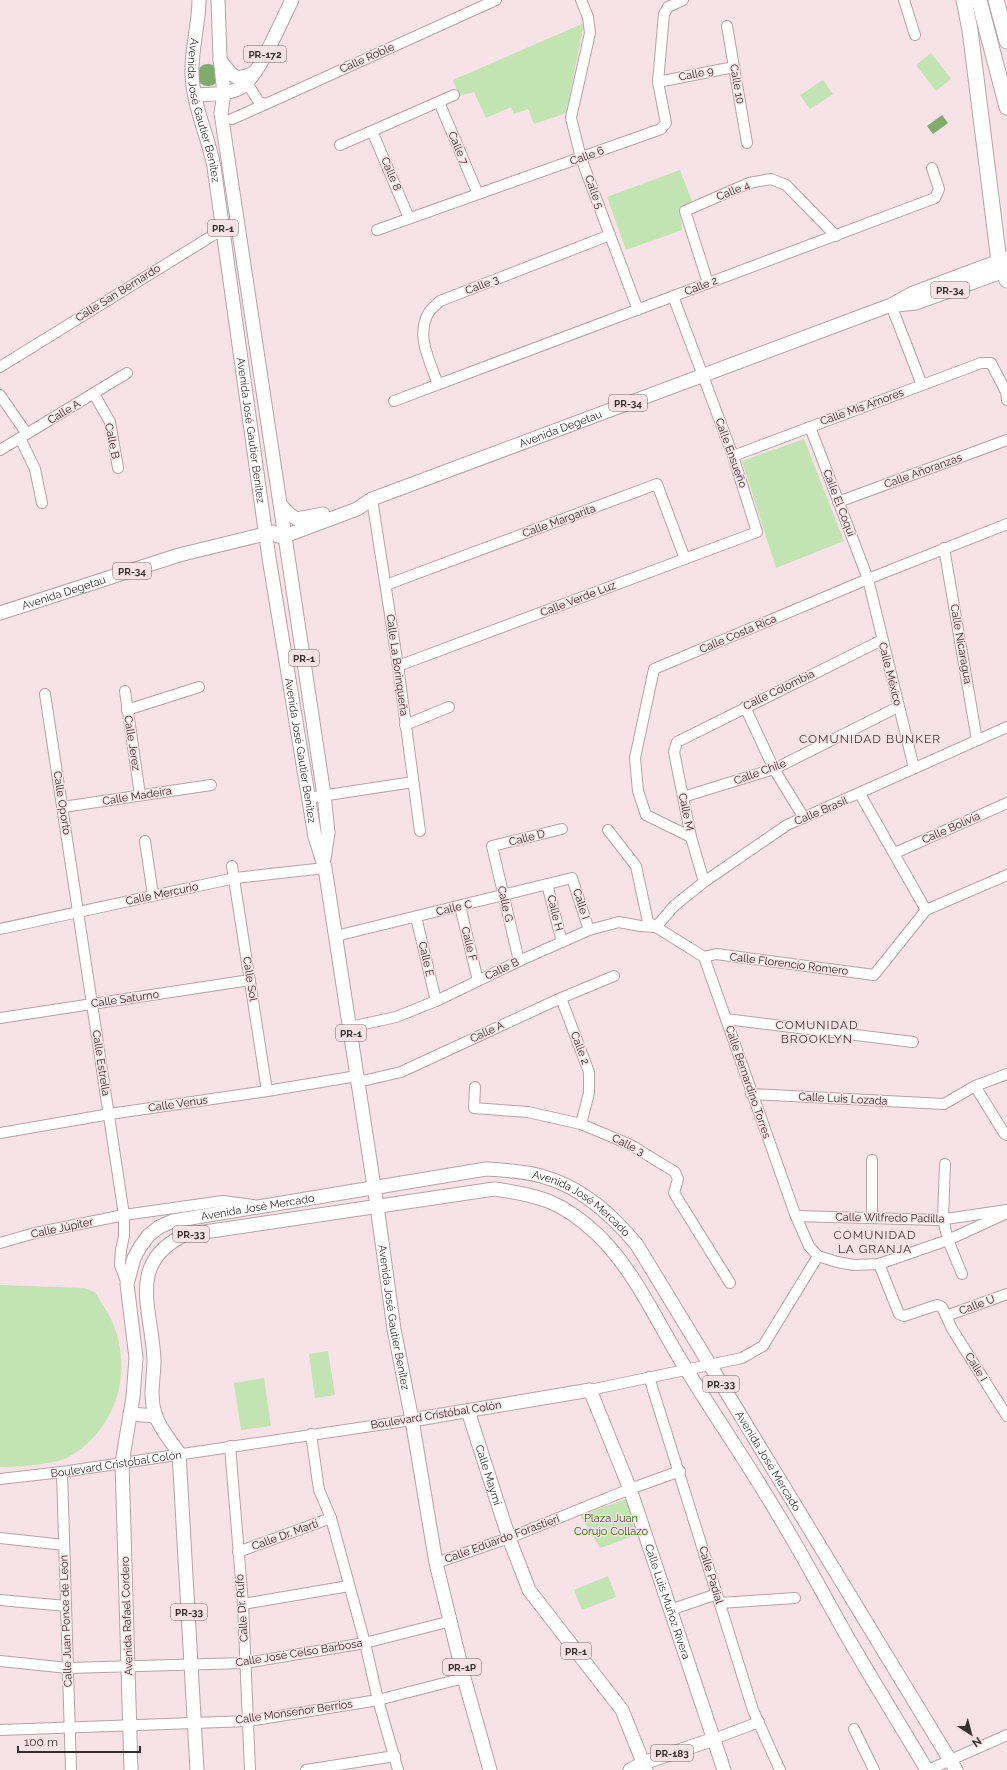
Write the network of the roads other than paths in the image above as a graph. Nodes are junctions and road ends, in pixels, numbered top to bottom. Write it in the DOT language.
graph roads {
  1 [pos="199,0"];
  2 [pos="218,0"];
  3 [pos="292,0"];
  4 [pos="496,0"];
  5 [pos="581,0"];
  6 [pos="683,0"];
  7 [pos="904,0"];
  8 [pos="964,0"];
  9 [pos="979,0"];
  10 [pos="996,0"];
  11 [pos="726,26"];
  12 [pos="915,36"];
  13 [pos="1007,41"];
  14 [pos="220,60"];
  15 [pos="734,67"];
  16 [pos="255,72"];
  17 [pos="658,82"];
  18 [pos="247,83"];
  19 [pos="224,93"];
  20 [pos="194,95"];
  21 [pos="454,95"];
  22 [pos="439,102"];
  23 [pos="266,104"];
  24 [pos="1007,107"];
  25 [pos="232,119"];
  26 [pos="372,131"];
  27 [pos="747,142"];
  28 [pos="340,145"];
  29 [pos="581,158"];
  30 [pos="932,168"];
  31 [pos="478,194"];
  32 [pos="409,218"];
  33 [pos="238,226"];
  34 [pos="223,229"];
  35 [pos="377,230"];
  36 [pos="610,235"];
  37 [pos="836,236"];
  38 [pos="1004,268"];
  39 [pos="708,283"];
  40 [pos="673,296"];
  41 [pos="891,305"];
  42 [pos="638,310"];
  43 [pos="0,367"];
  44 [pos="127,373"];
  45 [pos="702,376"];
  46 [pos="438,384"];
  47 [pos="922,385"];
  48 [pos="94,394"];
  49 [pos="0,395"];
  50 [pos="1007,400"];
  51 [pos="394,401"];
  52 [pos="810,427"];
  53 [pos="23,436"];
  54 [pos="1007,440"];
  55 [pos="0,450"];
  56 [pos="733,456"];
  57 [pos="118,468"];
  58 [pos="369,501"];
  59 [pos="838,502"];
  60 [pos="42,503"];
  61 [pos="281,505"];
  62 [pos="323,514"];
  63 [pos="1007,524"];
  64 [pos="284,532"];
  65 [pos="757,532"];
  66 [pos="266,535"];
  67 [pos="944,548"];
  68 [pos="685,559"];
  69 [pos="868,579"];
  70 [pos="386,585"];
  71 [pos="0,613"];
  72 [pos="882,640"];
  73 [pos="398,666"];
  74 [pos="199,687"];
  75 [pos="125,691"];
  76 [pos="45,694"];
  77 [pos="449,707"];
  78 [pos="744,707"];
  79 [pos="898,707"];
  80 [pos="127,710"];
  81 [pos="405,725"];
  82 [pos="1007,727"];
  83 [pos="977,740"];
  84 [pos="677,742"];
  85 [pos="914,768"];
  86 [pos="774,769"];
  87 [pos="413,782"];
  88 [pos="211,785"];
  89 [pos="860,794"];
  90 [pos="140,795"];
  91 [pos="324,795"];
  92 [pos="683,797"];
  93 [pos="308,798"];
  94 [pos="1007,803"];
  95 [pos="63,808"];
  96 [pos="804,818"];
  97 [pos="562,829"];
  98 [pos="608,830"];
  99 [pos="420,831"];
  100 [pos="691,837"];
  101 [pos="145,841"];
  102 [pos="492,846"];
  103 [pos="895,853"];
  104 [pos="325,864"];
  105 [pos="232,866"];
  106 [pos="1007,875"];
  107 [pos="235,878"];
  108 [pos="572,878"];
  109 [pos="704,882"];
  110 [pos="547,884"];
  111 [pos="153,895"];
  112 [pos="504,896"];
  113 [pos="460,906"];
  114 [pos="926,910"];
  115 [pos="78,911"];
  116 [pos="416,917"];
  117 [pos="656,927"];
  118 [pos="0,929"];
  119 [pos="590,930"];
  120 [pos="336,936"];
  121 [pos="562,942"];
  122 [pos="704,957"];
  123 [pos="519,961"];
  124 [pos="614,976"];
  125 [pos="250,980"];
  126 [pos="478,981"];
  127 [pos="561,998"];
  128 [pos="436,1001"];
  129 [pos="92,1004"];
  130 [pos="0,1018"];
  131 [pos="726,1019"];
  132 [pos="350,1027"];
  133 [pos="914,1042"];
  134 [pos="1007,1074"];
  135 [pos="358,1079"];
  136 [pos="975,1086"];
  137 [pos="475,1087"];
  138 [pos="267,1091"];
  139 [pos="751,1094"];
  140 [pos="110,1114"];
  141 [pos="581,1124"];
  142 [pos="0,1133"];
  143 [pos="1007,1135"];
  144 [pos="872,1160"];
  145 [pos="945,1164"];
  146 [pos="374,1187"];
  147 [pos="259,1206"];
  148 [pos="377,1206"];
  149 [pos="1007,1211"];
  150 [pos="124,1215"];
  151 [pos="796,1216"];
  152 [pos="872,1218"];
  153 [pos="943,1219"];
  154 [pos="948,1240"];
  155 [pos="0,1243"];
  156 [pos="818,1256"];
  157 [pos="879,1264"];
  158 [pos="962,1274"];
  159 [pos="730,1283"];
  160 [pos="127,1284"];
  161 [pos="1007,1294"];
  162 [pos="946,1316"];
  163 [pos="711,1366"];
  164 [pos="687,1370"];
  165 [pos="649,1377"];
  166 [pos="590,1390"];
  167 [pos="468,1410"];
  168 [pos="130,1414"];
  169 [pos="156,1416"];
  170 [pos="1007,1416"];
  171 [pos="412,1420"];
  172 [pos="311,1434"];
  173 [pos="230,1446"];
  174 [pos="179,1454"];
  175 [pos="122,1463"];
  176 [pos="680,1471"];
  177 [pos="62,1472"];
  178 [pos="0,1479"];
  179 [pos="630,1489"];
  180 [pos="331,1518"];
  181 [pos="0,1538"];
  182 [pos="509,1538"];
  183 [pos="64,1545"];
  184 [pos="238,1552"];
  185 [pos="436,1563"];
  186 [pos="349,1586"];
  187 [pos="795,1598"];
  188 [pos="718,1599"];
  189 [pos="0,1600"];
  190 [pos="242,1604"];
  191 [pos="66,1606"];
  192 [pos="670,1610"];
  193 [pos="451,1622"];
  194 [pos="365,1643"];
  195 [pos="0,1661"];
  196 [pos="245,1663"];
  197 [pos="192,1664"];
  198 [pos="129,1666"];
  199 [pos="68,1668"];
  200 [pos="464,1678"];
  201 [pos="378,1700"];
  202 [pos="249,1721"];
  203 [pos="759,1722"];
  204 [pos="195,1723"];
  205 [pos="130,1725"];
  206 [pos="69,1727"];
  207 [pos="854,1728"];
  208 [pos="0,1730"];
  209 [pos="1007,1735"];
  210 [pos="714,1739"];
  211 [pos="395,1756"];
  212 [pos="953,1765"];
  213 [pos="644,1766"];
  214 [pos="71,1770"];
  215 [pos="131,1770"];
  216 [pos="197,1770"];
  217 [pos="250,1770"];
  218 [pos="306,1770"];
  219 [pos="398,1770"];
  220 [pos="490,1770"];
  221 [pos="630,1770"];
  222 [pos="724,1770"];
  223 [pos="780,1770"];
  224 [pos="874,1770"];
  225 [pos="928,1770"];
  1 -- 20 [label="main road, Avenida José Gautier Benítez / PR-1"];
  2 -- 14 [label="main road, Avenida José Gautier Benítez / PR-1"];
  3 -- 16 [label="main road, PR-172"];
  4 -- 23 [label="street, Calle Roble"];
  5 -- 29 [label="street, Calle 5"];
  6 -- 17 [label="street, Calle 6"];
  7 -- 12 [label="street"];
  8 -- 38 [label="highway"];
  9 -- 24 [label="highway"];
  10 -- 13 [label="highway"];
  11 -- 15 [label="street, Calle 10"];
  14 -- 16 [label="main road"];
  14 -- 19 [label="main road, Avenida José Gautier Benítez / PR-1"];
  15 -- 17 [label="street, Calle 9"];
  15 -- 27 [label="street, Calle 10"];
  16 -- 18 [label="main road, PR-172"];
  17 -- 29 [label="street, Calle 6"];
  18 -- 19 [label="main road, PR-172"];
  18 -- 23 [label="street"];
  19 -- 20 [label="main road, PR-172"];
  19 -- 33 [label="main road, Avenida José Gautier Benítez / PR-1"];
  20 -- 34 [label="main road, Avenida José Gautier Benítez / PR-1"];
  21 -- 22 [label="street"];
  22 -- 26 [label="street"];
  22 -- 31 [label="street, Calle 7"];
  23 -- 25 [label="street, Calle Roble"];
  26 -- 28 [label="street"];
  26 -- 32 [label="street, Calle 8"];
  29 -- 31 [label="street, Calle 6"];
  29 -- 36 [label="street, Calle 5"];
  30 -- 37 [label="street, Calle 2"];
  31 -- 32 [label="street, Calle 6"];
  32 -- 35 [label="street, Calle 6"];
  33 -- 34 [label="street, Calle San Bernardo"];
  33 -- 61 [label="main road, Avenida José Gautier Benítez / PR-1"];
  34 -- 43 [label="street, Calle San Bernardo"];
  34 -- 66 [label="main road, Avenida José Gautier Benítez / PR-1"];
  36 -- 42 [label="street, Calle 5"];
  36 -- 46 [label="street, Calle 3"];
  37 -- 39 [label="street, Calle 2"];
  37 -- 39 [label="street, Calle 4"];
  38 -- 41 [label="main road, Avenida Degetau / PR-34"];
  39 -- 40 [label="street, Calle 2"];
  40 -- 42 [label="street, Calle 2"];
  40 -- 45 [label="street, Calle Ensueño"];
  41 -- 45 [label="main road, Avenida Degetau / PR-34"];
  41 -- 47 [label="street"];
  42 -- 46 [label="street, Calle 2"];
  44 -- 48 [label="street, Calle A"];
  45 -- 56 [label="street, Calle Ensueño"];
  45 -- 58 [label="main road, Avenida Degetau / PR-34"];
  46 -- 51 [label="street, Calle 2"];
  47 -- 50 [label="street, Calle Mis Amores"];
  47 -- 52 [label="street, Calle Mis Amores"];
  48 -- 53 [label="street, Calle A"];
  48 -- 57 [label="street, Calle B"];
  49 -- 53 [label="street"];
  52 -- 56 [label="street, Calle Mis Amores"];
  52 -- 59 [label="street, Calle El Coquí"];
  53 -- 55 [label="street, Calle A"];
  53 -- 60 [label="street"];
  54 -- 59 [label="street, Calle Añoranzas"];
  56 -- 65 [label="street, Calle Ensueño"];
  58 -- 62 [label="main road, Avenida Degetau / PR-34"];
  58 -- 64 [label="main road, Avenida Degetau / PR-34"];
  58 -- 70 [label="street, Calle La Borinqueña"];
  59 -- 69 [label="street, Calle El Coquí"];
  61 -- 62 [label="main road"];
  61 -- 64 [label="main road, Avenida José Gautier Benítez / PR-1"];
  62 -- 64 [label="main road, Avenida Degetau / PR-34"];
  63 -- 67 [label="street, Calle Costa Rica"];
  64 -- 66 [label="main road, Avenida Degetau / PR-34"];
  64 -- 91 [label="main road, Avenida José Gautier Benítez / PR-1"];
  65 -- 68 [label="street, Calle Verde Luz"];
  66 -- 71 [label="main road, Avenida Degetau / PR-34"];
  66 -- 93 [label="main road, Avenida José Gautier Benítez / PR-1"];
  67 -- 69 [label="street, Calle Costa Rica"];
  67 -- 83 [label="street, Calle Nicaragua"];
  68 -- 70 [label="street, Calle Margarita"];
  68 -- 73 [label="street, Calle Verde Luz"];
  69 -- 72 [label="street, Calle México"];
  69 -- 100 [label="street, Calle Costa Rica"];
  70 -- 73 [label="street, Calle La Borinqueña"];
  72 -- 78 [label="street, Calle Colombia"];
  72 -- 79 [label="street, Calle México"];
  73 -- 81 [label="street, Calle La Borinqueña"];
  74 -- 80 [label="street"];
  75 -- 80 [label="street, Calle Jerez"];
  76 -- 95 [label="street, Calle Oporto"];
  77 -- 81 [label="street"];
  78 -- 84 [label="street, Calle Colombia"];
  78 -- 86 [label="street"];
  79 -- 85 [label="street, Calle México"];
  79 -- 86 [label="street, Calle Chile"];
  80 -- 90 [label="street, Calle Jerez"];
  81 -- 87 [label="street, Calle La Borinqueña"];
  82 -- 83 [label="street, Calle Brasil"];
  83 -- 85 [label="street, Calle Brasil"];
  84 -- 92 [label="street, Calle M"];
  85 -- 89 [label="street, Calle Brasil"];
  86 -- 92 [label="street, Calle Chile"];
  86 -- 96 [label="street"];
  87 -- 91 [label="street"];
  87 -- 99 [label="street, Calle La Borinqueña"];
  88 -- 90 [label="street, Calle Madeira"];
  89 -- 96 [label="street, Calle Brasil"];
  89 -- 103 [label="street"];
  90 -- 95 [label="street, Calle Madeira"];
  91 -- 93 [label="street"];
  91 -- 104 [label="main road, Avenida José Gautier Benítez / PR-1"];
  92 -- 100 [label="street, Calle M"];
  93 -- 104 [label="main road, Avenida José Gautier Benítez / PR-1"];
  94 -- 103 [label="street, Calle Bolivia"];
  95 -- 115 [label="street, Calle Oporto"];
  96 -- 109 [label="street, Calle Brasil"];
  97 -- 102 [label="street, Calle D"];
  98 -- 117 [label="street"];
  100 -- 109 [label="street, Calle M"];
  101 -- 111 [label="street"];
  102 -- 112 [label="street, Calle G"];
  103 -- 114 [label="street"];
  104 -- 107 [label="street, Calle Mercurio"];
  104 -- 120 [label="main road, Avenida José Gautier Benítez / PR-1"];
  105 -- 107 [label="street, Calle Sol"];
  106 -- 114 [label="street"];
  107 -- 111 [label="street, Calle Mercurio"];
  107 -- 125 [label="street, Calle Sol"];
  108 -- 110 [label="street, Calle C"];
  108 -- 119 [label="street, Calle I"];
  109 -- 117 [label="street, Calle Brasil"];
  110 -- 112 [label="street, Calle C"];
  110 -- 121 [label="street, Calle H"];
  111 -- 115 [label="street, Calle Mercurio"];
  112 -- 113 [label="street, Calle C"];
  112 -- 123 [label="street, Calle G"];
  113 -- 116 [label="street, Calle C"];
  113 -- 126 [label="street, Calle F"];
  114 -- 122 [label="street, Calle Florencio Romero"];
  115 -- 118 [label="street, Calle Mercurio"];
  115 -- 129 [label="street, Calle Estrella"];
  116 -- 120 [label="street, Calle C"];
  116 -- 128 [label="street, Calle E"];
  117 -- 119 [label="street, Calle B"];
  117 -- 122 [label="street"];
  119 -- 121 [label="street, Calle B"];
  120 -- 132 [label="main road, Avenida José Gautier Benítez / PR-1"];
  121 -- 123 [label="street, Calle B"];
  122 -- 131 [label="street, Calle Bernardino Torres"];
  123 -- 126 [label="street, Calle B"];
  124 -- 127 [label="street, Calle A"];
  125 -- 129 [label="street, Calle Saturno"];
  125 -- 138 [label="street, Calle Sol"];
  126 -- 128 [label="street, Calle B"];
  127 -- 135 [label="street, Calle A"];
  127 -- 141 [label="street, Calle 2"];
  128 -- 132 [label="street, Calle B"];
  129 -- 130 [label="street, Calle Saturno"];
  129 -- 140 [label="street, Calle Estrella"];
  131 -- 133 [label="street"];
  131 -- 139 [label="street, Calle Bernardino Torres"];
  132 -- 135 [label="main road, Avenida José Gautier Benítez / PR-1"];
  134 -- 136 [label="street, Calle Luis Lozada"];
  135 -- 138 [label="street, Calle Venus"];
  135 -- 146 [label="main road, Avenida José Gautier Benítez / PR-1"];
  136 -- 139 [label="street, Calle Luis Lozada"];
  136 -- 143 [label="street"];
  137 -- 141 [label="street, Calle 3"];
  138 -- 140 [label="street, Calle Venus"];
  139 -- 151 [label="street, Calle Bernardino Torres"];
  140 -- 142 [label="street, Calle Venus"];
  140 -- 150 [label="street, Calle Estrella"];
  141 -- 159 [label="street, Calle 3"];
  144 -- 152 [label="street"];
  145 -- 153 [label="street"];
  146 -- 147 [label="main road, Avenida José Mercado / PR-33"];
  146 -- 148 [label="main road, Avenida José Gautier Benítez / PR-1"];
  146 -- 163 [label="main road, Avenida José Mercado / PR-33"];
  147 -- 150 [label="street, Calle Júpiter"];
  147 -- 160 [label="main road, Avenida José Mercado / PR-33"];
  148 -- 164 [label="main road, Avenida José Mercado / PR-33"];
  148 -- 169 [label="main road, Avenida José Mercado / PR-33"];
  148 -- 171 [label="main road, Avenida José Gautier Benítez / PR-1"];
  149 -- 153 [label="street, Calle Wilfredo Padilla"];
  149 -- 154 [label="street"];
  150 -- 155 [label="street, Calle Júpiter"];
  150 -- 160 [label="street, Calle Estrella"];
  151 -- 152 [label="street, Calle Wilfredo Padilla"];
  151 -- 156 [label="street, Calle Bernardino Torres"];
  152 -- 153 [label="street, Calle Wilfredo Padilla"];
  153 -- 154 [label="street"];
  154 -- 157 [label="street"];
  154 -- 158 [label="street"];
  156 -- 157 [label="street"];
  156 -- 163 [label="street, Boulevard Cristóbal Colón"];
  157 -- 162 [label="street"];
  160 -- 168 [label="main road, Avenida José Mercado / PR-33"];
  161 -- 162 [label="street, Calle U"];
  162 -- 170 [label="street, Calle I"];
  163 -- 164 [label="street, Boulevard Cristóbal Colón"];
  163 -- 212 [label="main road, Avenida José Mercado / PR-33"];
  164 -- 165 [label="street, Boulevard Cristóbal Colón"];
  164 -- 225 [label="main road, Avenida José Mercado / PR-33"];
  165 -- 166 [label="street, Boulevard Cristóbal Colón"];
  165 -- 176 [label="street, Calle Padial"];
  166 -- 167 [label="main road, Boulevard Cristóbal Colón"];
  166 -- 179 [label="main road, Calle Luis Muñoz Rivera"];
  167 -- 171 [label="main road, Boulevard Cristóbal Colón"];
  167 -- 182 [label="main road, Calle Maymí / PR-1"];
  168 -- 169 [label="main road"];
  168 -- 175 [label="main road, Avenida José Mercado / PR-33"];
  169 -- 174 [label="main road, Avenida José Mercado / PR-33"];
  171 -- 172 [label="street, Boulevard Cristóbal Colón"];
  171 -- 185 [label="main road, Avenida José Gautier Benítez / PR-1P"];
  172 -- 173 [label="street, Boulevard Cristóbal Colón"];
  172 -- 180 [label="street"];
  173 -- 174 [label="street, Boulevard Cristóbal Colón"];
  173 -- 184 [label="street, Calle Dr. Rufo"];
  174 -- 175 [label="street, Boulevard Cristóbal Colón"];
  174 -- 197 [label="main road, PR-33"];
  175 -- 177 [label="street, Boulevard Cristóbal Colón"];
  175 -- 198 [label="main road, Avenida Rafael Cordero / PR-33"];
  176 -- 179 [label="street, Calle Eduardo Forastieri"];
  176 -- 188 [label="street, Calle Padial"];
  177 -- 178 [label="street, Boulevard Cristóbal Colón"];
  177 -- 183 [label="street, Calle Juan Ponce de León"];
  179 -- 182 [label="street, Calle Eduardo Forastieri"];
  179 -- 192 [label="main road, Calle Luis Muñoz Rivera"];
  180 -- 184 [label="street, Calle Dr. Martí"];
  180 -- 186 [label="street"];
  181 -- 183 [label="street"];
  182 -- 185 [label="street, Calle Eduardo Forastieri"];
  182 -- 213 [label="main road, PR-1"];
  183 -- 191 [label="street, Calle Juan Ponce de León"];
  184 -- 190 [label="street, Calle Dr. Rufo"];
  185 -- 193 [label="main road, Avenida José Gautier Benítez / PR-1P"];
  186 -- 190 [label="street"];
  186 -- 194 [label="street"];
  187 -- 188 [label="street"];
  188 -- 192 [label="street"];
  188 -- 203 [label="street, Calle Padial"];
  189 -- 191 [label="street"];
  190 -- 196 [label="street, Calle Dr. Rufo"];
  191 -- 199 [label="street, Calle Juan Ponce de León"];
  192 -- 210 [label="main road, Calle Luis Muñoz Rivera"];
  193 -- 194 [label="street, Calle José Celso Barbosa"];
  193 -- 200 [label="main road, Avenida José Gautier Benítez / PR-1P"];
  194 -- 196 [label="street, Calle José Celso Barbosa"];
  194 -- 201 [label="street"];
  195 -- 199 [label="street, Calle José Celso Barbosa"];
  196 -- 197 [label="street, Calle José Celso Barbosa"];
  196 -- 202 [label="street, Calle Dr. Rufo"];
  197 -- 198 [label="street, Calle José Celso Barbosa"];
  197 -- 204 [label="main road, PR-33"];
  198 -- 199 [label="street, Calle José Celso Barbosa"];
  198 -- 205 [label="main road, Avenida Rafael Cordero / PR-33"];
  199 -- 206 [label="street, Calle Juan Ponce de León"];
  200 -- 201 [label="street, Calle Monseñor Berríos"];
  200 -- 220 [label="main road, Avenida José Gautier Benítez / PR-1P"];
  201 -- 202 [label="street, Calle Monseñor Berríos"];
  201 -- 211 [label="street"];
  202 -- 204 [label="street, Calle Monseñor Berríos"];
  202 -- 217 [label="street, Calle Dr. Rufo"];
  203 -- 210 [label="street"];
  203 -- 223 [label="street, Calle Padial"];
  204 -- 205 [label="street, Calle Monseñor Berríos"];
  204 -- 216 [label="main road, PR-33"];
  205 -- 206 [label="street, Calle Monseñor Berríos"];
  205 -- 215 [label="main road, Avenida Rafael Cordero / PR-33"];
  206 -- 208 [label="street, Calle Monseñor Berríos"];
  206 -- 214 [label="street, Calle Juan Ponce de León"];
  207 -- 224 [label="street"];
  209 -- 212 [label="street"];
  210 -- 213 [label="main road, PR-183"];
  210 -- 222 [label="main road, Calle Luis Muñoz Rivera"];
  211 -- 218 [label="street"];
  211 -- 219 [label="street"];
  212 -- 225 [label="street"];
  213 -- 221 [label="main road, PR-183"];
}
